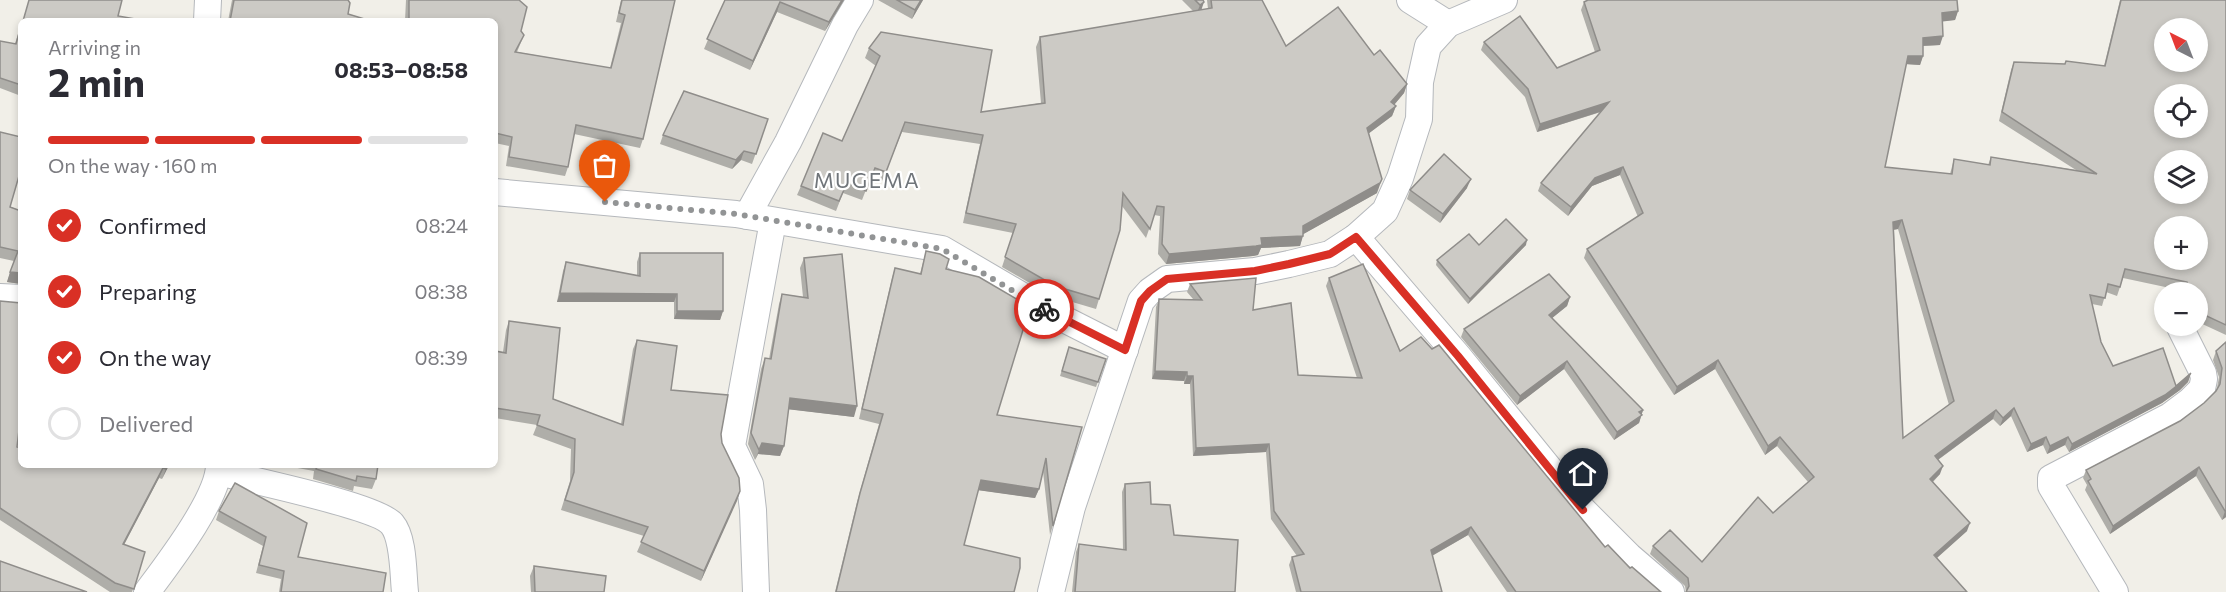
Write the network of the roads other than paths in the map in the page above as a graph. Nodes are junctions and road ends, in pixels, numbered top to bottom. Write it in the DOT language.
graph roads {
  1 [pos="208,0"];
  2 [pos="860,0"];
  3 [pos="1410,0"];
  4 [pos="1504,0"];
  5 [pos="207,18"];
  6 [pos="1448,24"];
  7 [pos="498,192"];
  8 [pos="747,216"];
  9 [pos="773,221"];
  10 [pos="1356,237"];
  11 [pos="0,297"];
  12 [pos="18,298"];
  13 [pos="2184,336"];
  14 [pos="1125,350"];
  15 [pos="219,469"];
  16 [pos="147,592"];
  17 [pos="405,592"];
  18 [pos="756,592"];
  19 [pos="1051,592"];
  20 [pos="1671,592"];
  21 [pos="2115,592"];
  1 -- 5 [label="street"];
  2 -- 8 [label="street"];
  3 -- 6 [label="street"];
  4 -- 6 [label="street"];
  6 -- 10 [label="street"];
  7 -- 8 [label="street"];
  8 -- 9 [label="street"];
  9 -- 14 [label="street"];
  9 -- 18 [label="street"];
  10 -- 14 [label="street"];
  10 -- 20 [label="street"];
  11 -- 12 [label="street"];
  13 -- 21 [label="street"];
  14 -- 19 [label="street"];
  15 -- 16 [label="street"];
  15 -- 17 [label="street"];
}
